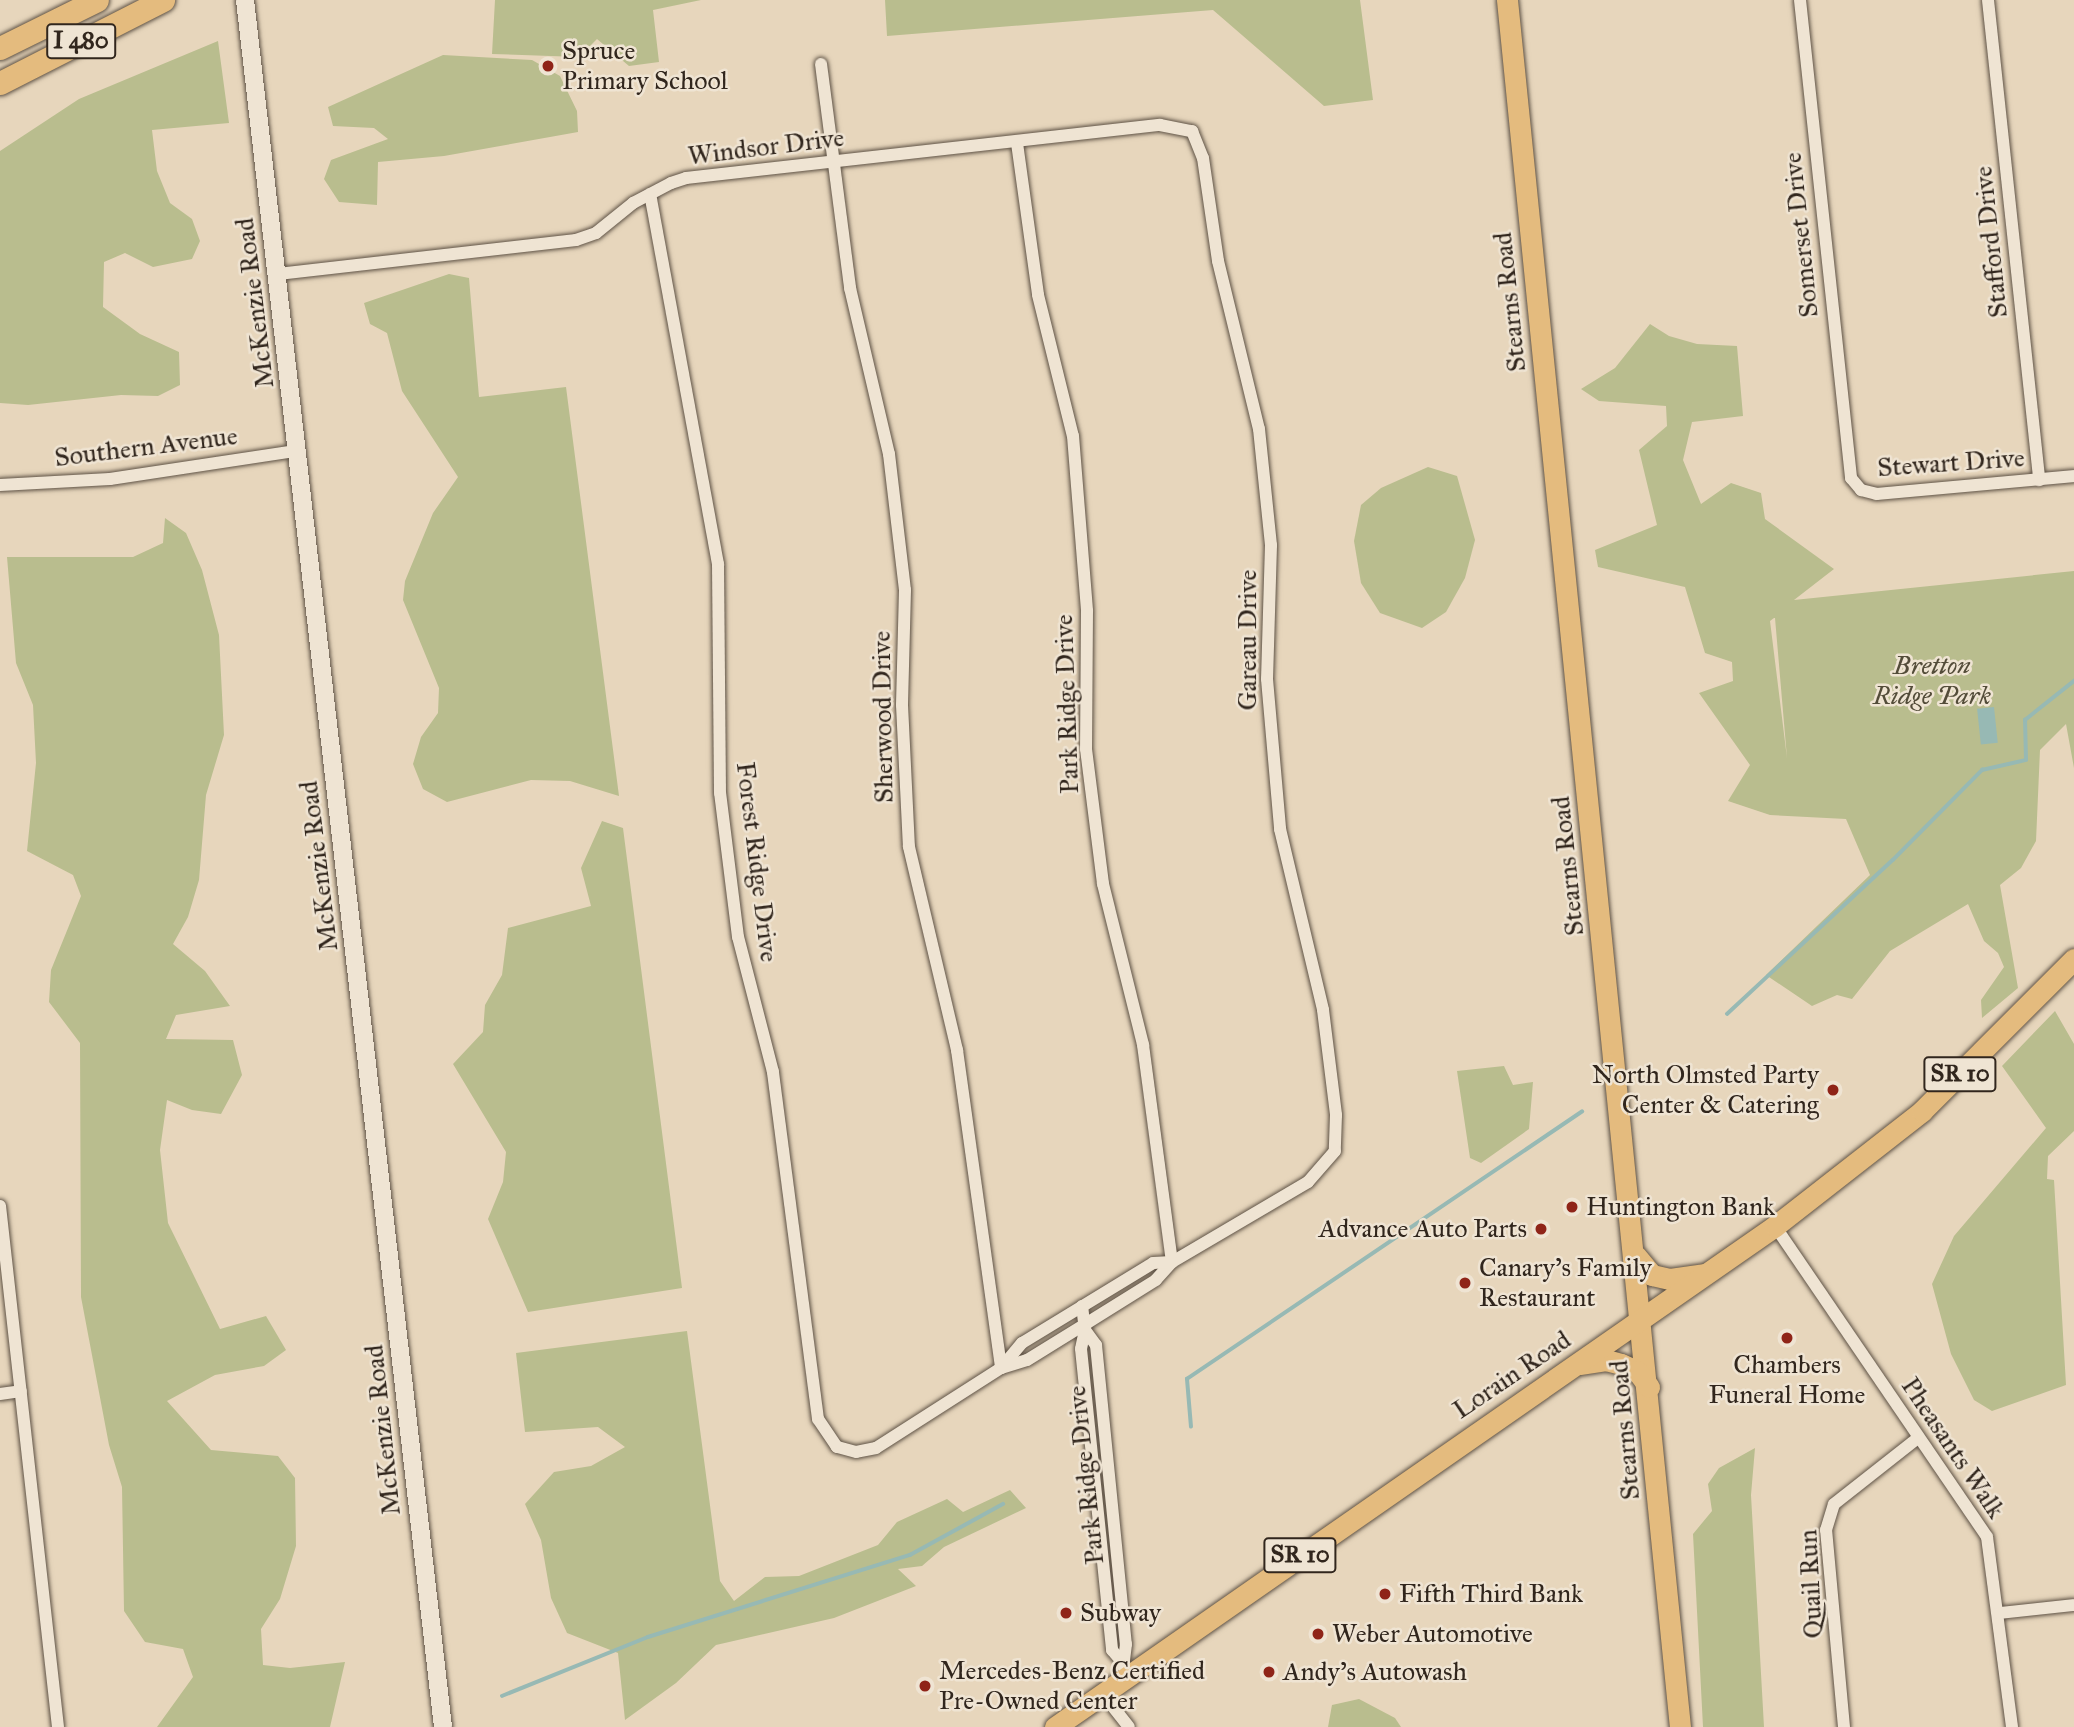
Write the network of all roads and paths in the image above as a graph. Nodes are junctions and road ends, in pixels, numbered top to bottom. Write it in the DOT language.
graph roads {
  1 [pos="97,0"];
  2 [pos="163,0"];
  3 [pos="245,0"];
  4 [pos="1507,0"];
  5 [pos="1800,0"];
  6 [pos="1988,0"];
  7 [pos="0,48"];
  8 [pos="821,64"];
  9 [pos="0,83"];
  10 [pos="1192,131"];
  11 [pos="1017,143"];
  12 [pos="833,161"];
  13 [pos="650,194"];
  14 [pos="278,274"];
  15 [pos="296,452"];
  16 [pos="1847,464"];
  17 [pos="2074,476"];
  18 [pos="2039,480"];
  19 [pos="0,485"];
  20 [pos="2074,959"];
  21 [pos="0,1206"];
  22 [pos="1775,1226"];
  23 [pos="1636,1256"];
  24 [pos="1172,1262"];
  25 [pos="1709,1273"];
  26 [pos="1082,1306"];
  27 [pos="1642,1320"];
  28 [pos="1085,1327"];
  29 [pos="1576,1366"];
  30 [pos="1001,1368"];
  31 [pos="1649,1387"];
  32 [pos="21,1391"];
  33 [pos="0,1394"];
  34 [pos="1918,1438"];
  35 [pos="2074,1605"];
  36 [pos="2000,1613"];
  37 [pos="1123,1669"];
  38 [pos="1102,1693"];
  39 [pos="1114,1713"];
  40 [pos="58,1727"];
  41 [pos="443,1727"];
  42 [pos="1055,1727"];
  43 [pos="1117,1727"];
  44 [pos="1129,1727"];
  45 [pos="1681,1727"];
  46 [pos="1844,1727"];
  47 [pos="2012,1727"];
  1 -- 7 [label="highway, I 480"];
  2 -- 9 [label="highway, I 480"];
  3 -- 14 [label="street, McKenzie Road"];
  4 -- 23 [label="main road, Stearns Road"];
  5 -- 16 [label="street, Somerset Drive"];
  6 -- 18 [label="street, Stafford Drive"];
  8 -- 12 [label="street, Sherwood Drive"];
  10 -- 11 [label="street, Windsor Drive"];
  10 -- 24 [label="street, Gareau Drive"];
  11 -- 12 [label="street, Windsor Drive"];
  11 -- 24 [label="street, Park Ridge Drive"];
  12 -- 13 [label="street, Windsor Drive"];
  12 -- 30 [label="street, Sherwood Drive"];
  13 -- 14 [label="street, Windsor Drive"];
  13 -- 30 [label="street, Forest Ridge Drive"];
  14 -- 15 [label="street, McKenzie Road"];
  15 -- 19 [label="street, Southern Avenue"];
  15 -- 41 [label="street, McKenzie Road"];
  16 -- 18 [label="street, Stewart Drive"];
  17 -- 18 [label="street, Stewart Drive"];
  20 -- 22 [label="main road, Lorain Road / SR 10"];
  21 -- 32 [label="street"];
  22 -- 25 [label="main road, Lorain Road / SR 10"];
  22 -- 34 [label="street, Pheasants Walk"];
  23 -- 25 [label="main road"];
  23 -- 27 [label="main road, Stearns Road"];
  24 -- 26 [label="street"];
  24 -- 28 [label="street"];
  25 -- 27 [label="main road, Lorain Road / SR 10"];
  26 -- 28 [label="street, Park Ridge Drive"];
  26 -- 30 [label="street"];
  27 -- 29 [label="main road, Lorain Road / SR 10"];
  27 -- 31 [label="main road, Stearns Road"];
  28 -- 30 [label="street"];
  28 -- 37 [label="street, Park Ridge Drive"];
  29 -- 31 [label="main road"];
  29 -- 37 [label="main road, Lorain Road / SR 10"];
  31 -- 45 [label="main road, Stearns Road"];
  32 -- 33 [label="street"];
  32 -- 40 [label="street"];
  34 -- 36 [label="street, Pheasants Walk"];
  34 -- 46 [label="street, Quail Run"];
  35 -- 36 [label="street"];
  36 -- 47 [label="street, Pheasants Walk"];
  37 -- 38 [label="main road, Lorain Road / SR 10"];
  38 -- 39 [label="street"];
  38 -- 42 [label="main road, Lorain Road / SR 10"];
  39 -- 43 [label="street"];
  39 -- 44 [label="street"];
}
